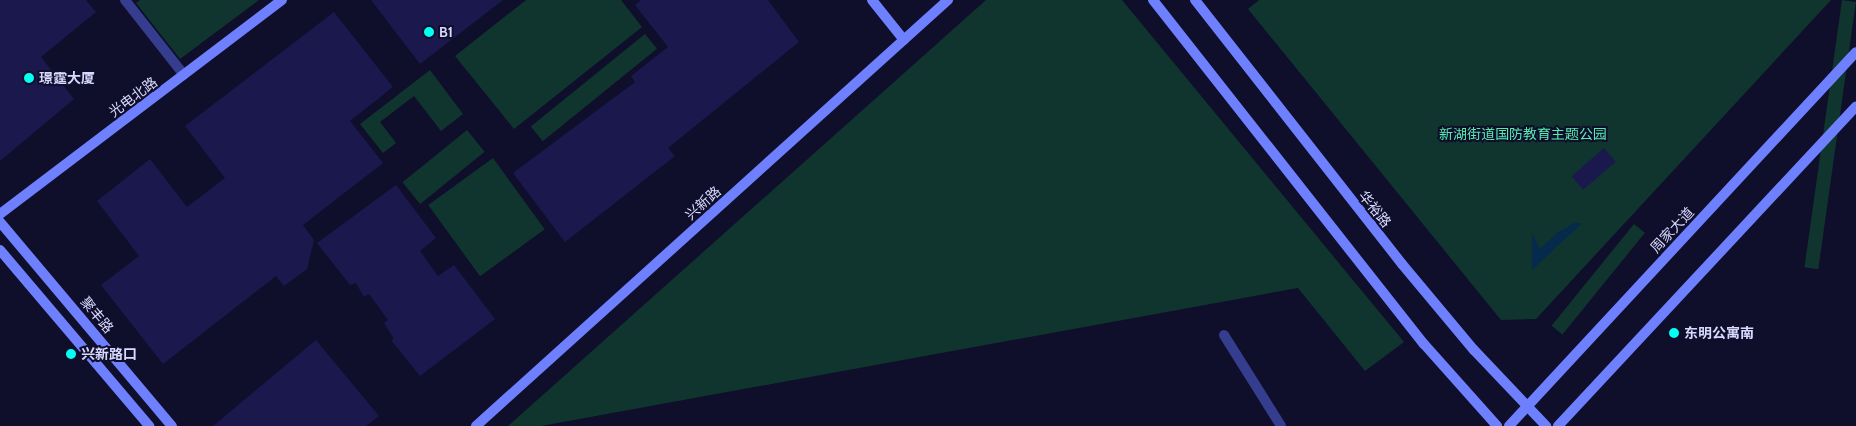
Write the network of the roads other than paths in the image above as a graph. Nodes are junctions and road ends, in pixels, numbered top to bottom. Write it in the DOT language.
graph roads {
  1 [pos="125,0"];
  2 [pos="282,0"];
  3 [pos="872,0"];
  4 [pos="948,0"];
  5 [pos="1153,0"];
  6 [pos="1195,0"];
  7 [pos="904,40"];
  8 [pos="1856,52"];
  9 [pos="184,75"];
  10 [pos="1856,106"];
  11 [pos="0,214"];
  12 [pos="0,222"];
  13 [pos="0,250"];
  14 [pos="1224,335"];
  15 [pos="1527,406"];
  16 [pos="149,426"];
  17 [pos="172,426"];
  18 [pos="476,426"];
  19 [pos="1281,426"];
  20 [pos="1497,426"];
  21 [pos="1509,426"];
  22 [pos="1546,426"];
  23 [pos="1558,426"];
  1 -- 9 [label="street"];
  2 -- 9 [label="street, 光电北路"];
  3 -- 7 [label="street"];
  4 -- 7 [label="street, 兴新路"];
  5 -- 20 [label="street"];
  6 -- 15 [label="street, 华裕路"];
  7 -- 18 [label="street, 兴新路"];
  8 -- 15 [label="street, 周家大道"];
  9 -- 11 [label="street, 光电北路"];
  10 -- 23 [label="street"];
  12 -- 17 [label="street, 聚丰路"];
  13 -- 16 [label="street"];
  14 -- 19 [label="street"];
  15 -- 21 [label="street, 周家大道"];
  15 -- 22 [label="street, 华裕路"];
}
